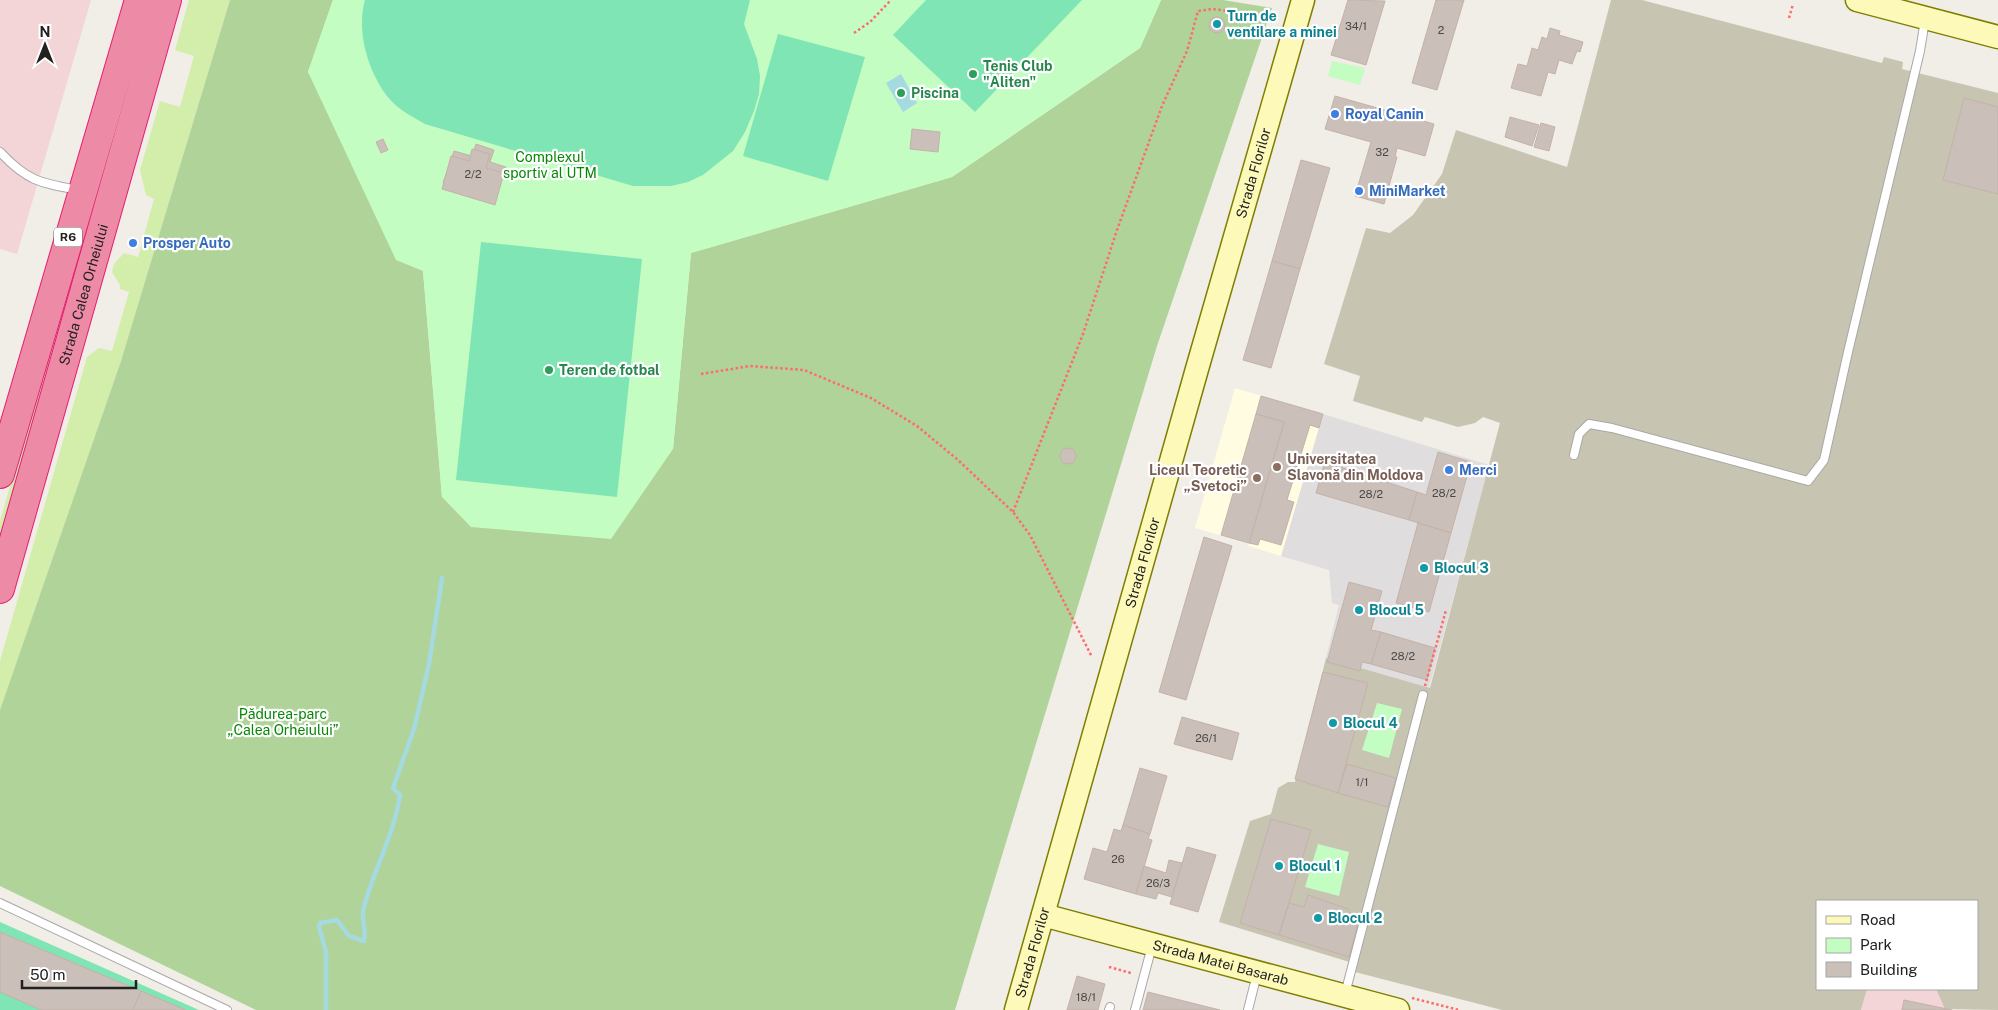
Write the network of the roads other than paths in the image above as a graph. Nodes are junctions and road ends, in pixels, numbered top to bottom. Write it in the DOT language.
graph roads {
  1 [pos="139,0"];
  2 [pos="167,0"];
  3 [pos="1303,0"];
  4 [pos="1857,0"];
  5 [pos="1925,18"];
  6 [pos="1998,37"];
  7 [pos="0,152"];
  8 [pos="82,191"];
  9 [pos="55,282"];
  10 [pos="85,290"];
  11 [pos="1574,456"];
  12 [pos="0,474"];
  13 [pos="0,589"];
  14 [pos="1423,695"];
  15 [pos="0,903"];
  16 [pos="1043,915"];
  17 [pos="1152,944"];
  18 [pos="1258,972"];
  19 [pos="1345,996"];
  20 [pos="227,1010"];
  21 [pos="1016,1010"];
  22 [pos="1135,1010"];
  23 [pos="1248,1010"];
  24 [pos="1398,1010"];
  1 -- 8 [label="highway, R6"];
  2 -- 10 [label="highway, Strada Calea Orheiului / R6"];
  3 -- 16 [label="main road, Strada Florilor"];
  4 -- 5 [label="main road"];
  5 -- 6 [label="main road"];
  5 -- 11 [label="lane"];
  7 -- 8 [label="lane"];
  8 -- 9 [label="highway, R6"];
  9 -- 10 [label="highway"];
  9 -- 12 [label="highway, R6"];
  10 -- 13 [label="highway, Strada Calea Orheiului / R6"];
  14 -- 19 [label="lane"];
  15 -- 20 [label="lane"];
  16 -- 17 [label="main road, Strada Matei Basarab"];
  16 -- 21 [label="main road, Strada Florilor"];
  17 -- 18 [label="main road, Strada Matei Basarab"];
  17 -- 22 [label="lane"];
  18 -- 19 [label="main road, Strada Matei Basarab"];
  18 -- 23 [label="lane"];
  19 -- 24 [label="main road, Strada Matei Basarab"];
}
